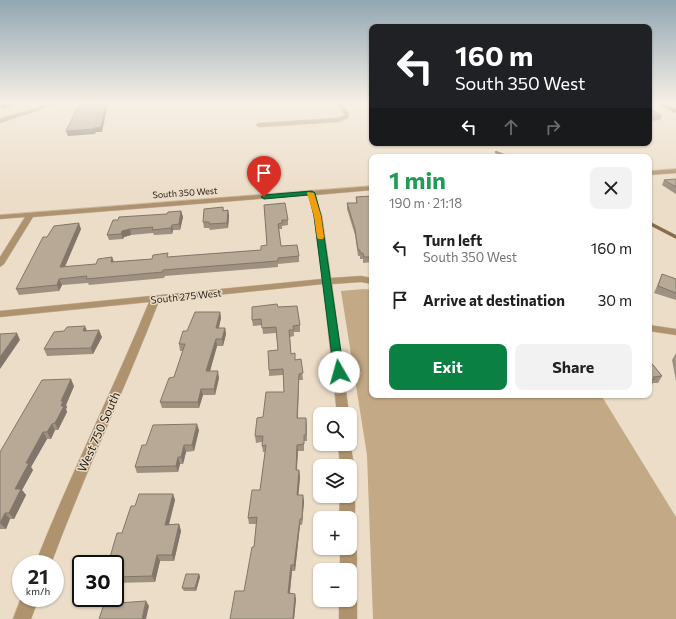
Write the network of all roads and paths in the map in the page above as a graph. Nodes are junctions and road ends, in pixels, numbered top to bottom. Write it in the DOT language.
graph roads {
  1 [pos="676,171"];
  2 [pos="652,173"];
  3 [pos="369,188"];
  4 [pos="312,193"];
  5 [pos="30,215"];
  6 [pos="0,217"];
  7 [pos="0,264"];
  8 [pos="369,280"];
  9 [pos="327,281"];
  10 [pos="155,299"];
  11 [pos="0,314"];
  12 [pos="652,328"];
  13 [pos="676,332"];
  14 [pos="342,407"];
  15 [pos="46,555"];
  16 [pos="27,607"];
  17 [pos="348,607"];
  18 [pos="22,619"];
  19 [pos="348,619"];
  1 -- 2 [label="street"];
  3 -- 4 [label="street, South 350 West"];
  4 -- 5 [label="street, South 350 West"];
  4 -- 9 [label="street"];
  5 -- 6 [label="street, South 350 West"];
  5 -- 7 [label="street"];
  8 -- 9 [label="street, South 275 West"];
  9 -- 10 [label="street, South 275 West"];
  9 -- 14 [label="street"];
  10 -- 11 [label="street, South 275 West"];
  10 -- 15 [label="street, West 750 South"];
  12 -- 13 [label="street"];
  16 -- 18 [label="street"];
  17 -- 19 [label="street"];
}
